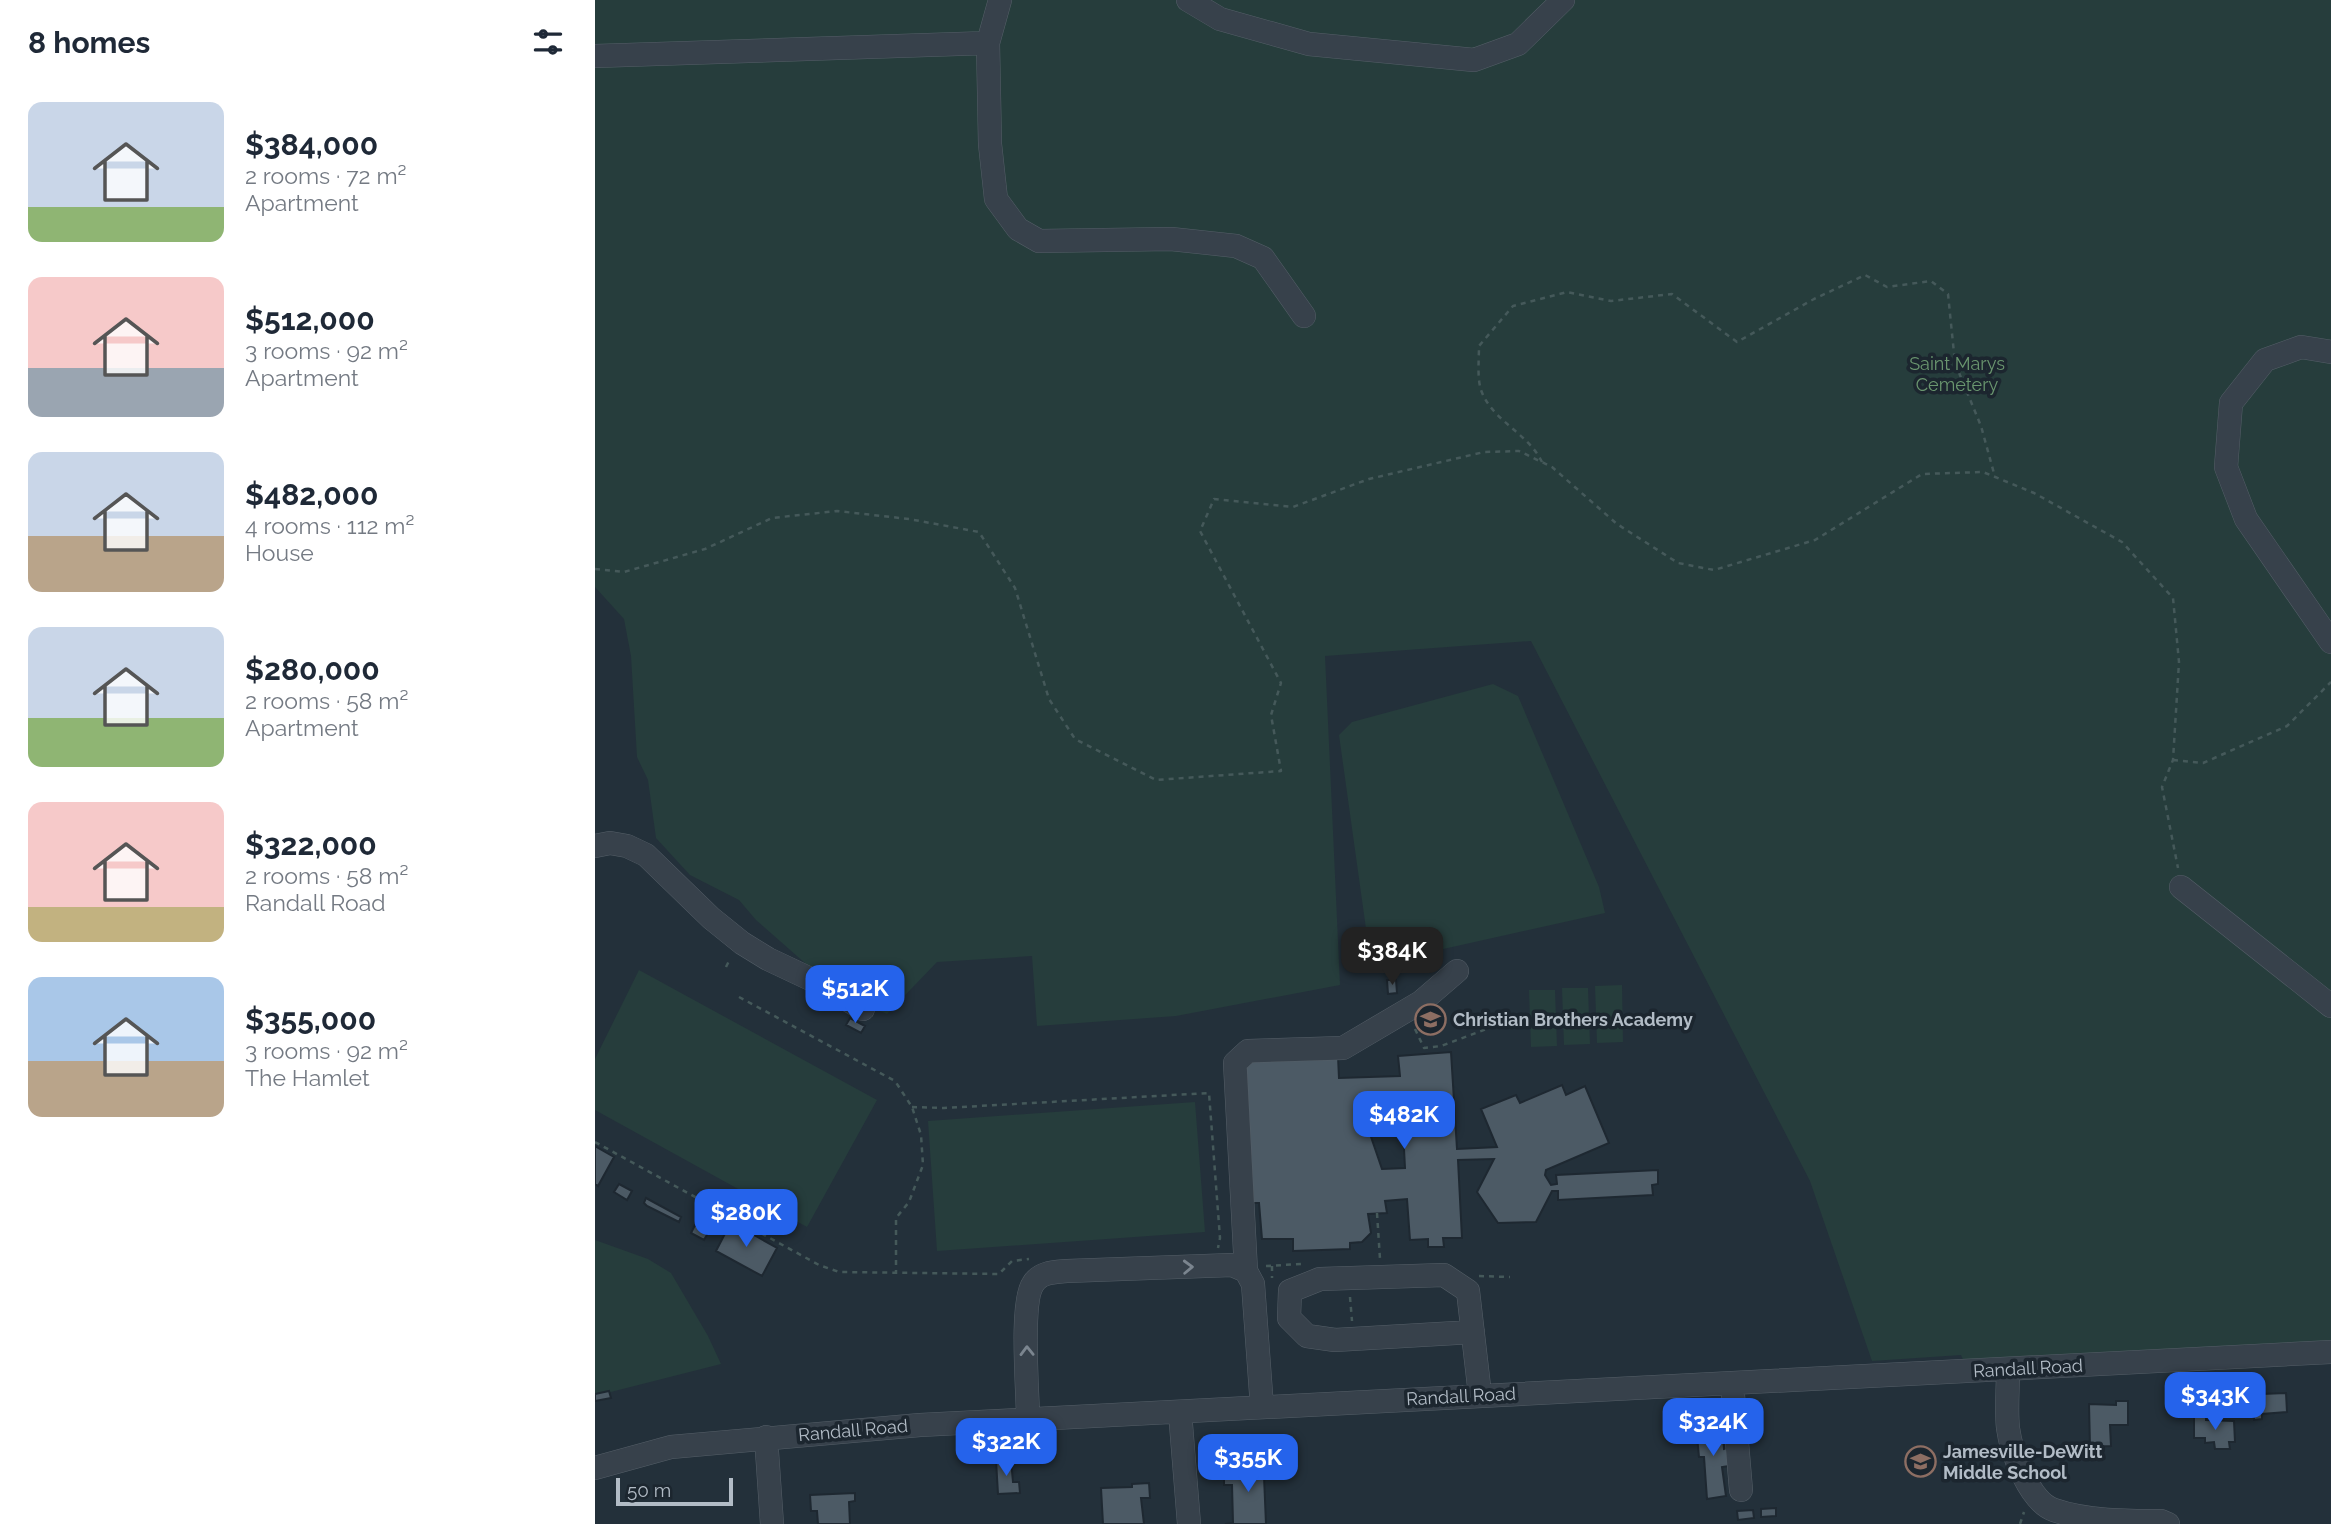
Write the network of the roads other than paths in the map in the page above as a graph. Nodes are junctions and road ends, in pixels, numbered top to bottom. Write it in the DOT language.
graph roads {
  1 [pos="1000,0"];
  2 [pos="1188,0"];
  3 [pos="1563,0"];
  4 [pos="988,43"];
  5 [pos="595,56"];
  6 [pos="1304,316"];
  7 [pos="2331,352"];
  8 [pos="2331,642"];
  9 [pos="595,846"];
  10 [pos="2181,887"];
  11 [pos="1457,971"];
  12 [pos="2331,1006"];
  13 [pos="863,1009"];
  14 [pos="1246,1262"];
  15 [pos="1473,1332"];
  16 [pos="2331,1352"];
  17 [pos="2008,1369"];
  18 [pos="1732,1382"];
  19 [pos="1480,1395"];
  20 [pos="1262,1407"];
  21 [pos="1180,1412"];
  22 [pos="1028,1419"];
  23 [pos="766,1437"];
  24 [pos="595,1468"];
  25 [pos="1741,1490"];
  26 [pos="2049,1517"];
  27 [pos="772,1524"];
  28 [pos="1189,1524"];
  29 [pos="2168,1524"];
  1 -- 4 [label="street"];
  2 -- 3 [label="street"];
  4 -- 5 [label="street"];
  4 -- 6 [label="street"];
  7 -- 8 [label="street"];
  9 -- 13 [label="street"];
  10 -- 12 [label="street"];
  11 -- 14 [label="street"];
  14 -- 20 [label="street"];
  22 -- 14 [label="street, one-way"];
  15 -- 15 [label="street"];
  15 -- 19 [label="street"];
  16 -- 17 [label="street, Randall Road"];
  17 -- 18 [label="street, Randall Road"];
  17 -- 26 [label="street"];
  18 -- 19 [label="street, Randall Road"];
  18 -- 25 [label="street"];
  19 -- 20 [label="street, Randall Road"];
  20 -- 21 [label="street, Randall Road"];
  21 -- 22 [label="street, Randall Road"];
  21 -- 28 [label="street"];
  22 -- 23 [label="street, Randall Road"];
  23 -- 24 [label="street, Randall Road"];
  23 -- 27 [label="street"];
  26 -- 29 [label="street"];
}
